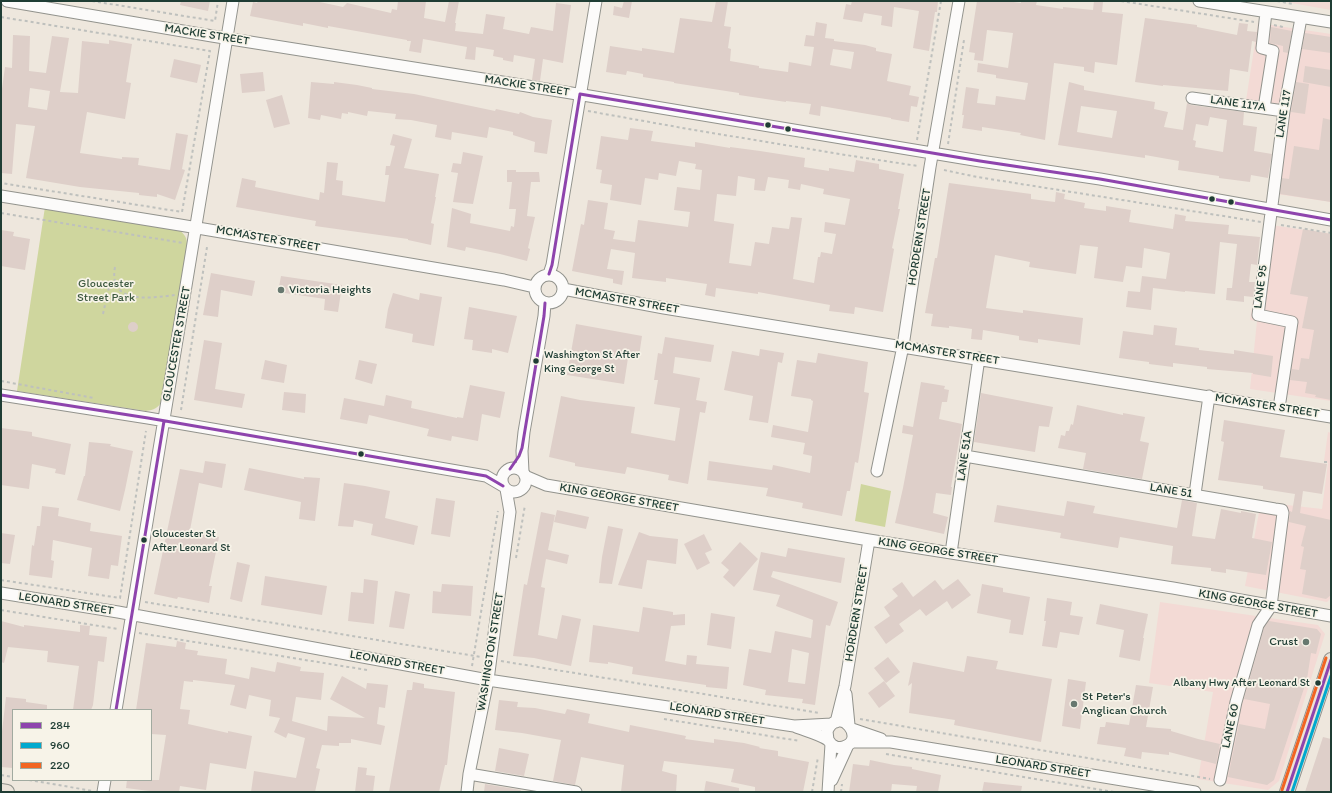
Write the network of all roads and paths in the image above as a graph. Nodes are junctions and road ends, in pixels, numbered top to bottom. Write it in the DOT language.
graph roads {
  1 [pos="7,1"];
  2 [pos="92,1"];
  3 [pos="218,1"];
  4 [pos="233,1"];
  5 [pos="596,1"];
  6 [pos="941,1"];
  7 [pos="959,1"];
  8 [pos="1121,1"];
  9 [pos="1200,1"];
  10 [pos="1266,12"];
  11 [pos="1,16"];
  12 [pos="1331,22"];
  13 [pos="1265,24"];
  14 [pos="1300,24"];
  15 [pos="228,39"];
  16 [pos="964,40"];
  17 [pos="580,94"];
  18 [pos="1192,98"];
  19 [pos="1264,108"];
  20 [pos="585,110"];
  21 [pos="1284,111"];
  22 [pos="917,140"];
  23 [pos="948,144"];
  24 [pos="933,153"];
  25 [pos="918,166"];
  26 [pos="944,170"];
  27 [pos="1,183"];
  28 [pos="1,196"];
  29 [pos="1271,210"];
  30 [pos="1,213"];
  31 [pos="1331,220"];
  32 [pos="1269,223"];
  33 [pos="197,227"];
  34 [pos="1331,233"];
  35 [pos="184,243"];
  36 [pos="207,247"];
  37 [pos="115,267"];
  38 [pos="550,274"];
  39 [pos="100,286"];
  40 [pos="109,287"];
  41 [pos="117,287"];
  42 [pos="534,287"];
  43 [pos="563,289"];
  44 [pos="176,295"];
  45 [pos="545,303"];
  46 [pos="103,314"];
  47 [pos="903,346"];
  48 [pos="979,358"];
  49 [pos="1,381"];
  50 [pos="1,395"];
  51 [pos="1209,396"];
  52 [pos="99,398"];
  53 [pos="1279,408"];
  54 [pos="181,410"];
  55 [pos="1331,416"];
  56 [pos="164,421"];
  57 [pos="146,431"];
  58 [pos="522,451"];
  59 [pos="965,456"];
  60 [pos="1324,462"];
  61 [pos="1331,462"];
  62 [pos="507,470"];
  63 [pos="877,471"];
  64 [pos="524,474"];
  65 [pos="486,476"];
  66 [pos="546,485"];
  67 [pos="505,487"];
  68 [pos="520,490"];
  69 [pos="1195,494"];
  70 [pos="498,509"];
  71 [pos="510,512"];
  72 [pos="869,540"];
  73 [pos="951,553"];
  74 [pos="1,580"];
  75 [pos="1,593"];
  76 [pos="145,602"];
  77 [pos="1271,606"];
  78 [pos="1,610"];
  79 [pos="132,614"];
  80 [pos="1331,616"];
  81 [pos="115,629"];
  82 [pos="474,656"];
  83 [pos="491,659"];
  84 [pos="1331,660"];
  85 [pos="471,676"];
  86 [pos="488,680"];
  87 [pos="116,709"];
  88 [pos="843,721"];
  89 [pos="794,726"];
  90 [pos="830,742"];
  91 [pos="891,742"];
  92 [pos="850,743"];
  93 [pos="818,757"];
  94 [pos="469,774"];
  95 [pos="1,775"];
  96 [pos="12,777"];
  97 [pos="1220,780"];
  98 [pos="35,781"];
  99 [pos="104,781"];
  100 [pos="1144,788"];
  101 [pos="828,789"];
  102 [pos="1,791"];
  103 [pos="7,792"];
  104 [pos="98,792"];
  105 [pos="467,792"];
  106 [pos="576,792"];
  107 [pos="812,792"];
  108 [pos="1194,792"];
  109 [pos="1287,792"];
  1 -- 15 [label="street, MACKIE STREET"];
  2 -- 3 [label="path"];
  4 -- 15 [label="street, GLOUCESTER STREET"];
  5 -- 17 [label="street"];
  6 -- 22 [label="path"];
  7 -- 24 [label="street, HORDERN STREET"];
  8 -- 13 [label="path"];
  9 -- 10 [label="street"];
  10 -- 13 [label="street"];
  10 -- 14 [label="street"];
  11 -- 27 [label="path"];
  12 -- 14 [label="street"];
  13 -- 14 [label="path"];
  13 -- 19 [label="street"];
  14 -- 21 [label="street, LANE 117"];
  15 -- 17 [label="street, MACKIE STREET"];
  15 -- 33 [label="street, GLOUCESTER STREET"];
  16 -- 23 [label="path"];
  17 -- 24 [label="street, MACKIE STREET"];
  17 -- 38 [label="street"];
  18 -- 19 [label="street, LANE 117A"];
  19 -- 21 [label="street, LANE 117A"];
  20 -- 25 [label="path"];
  21 -- 29 [label="street, LANE 117"];
  24 -- 29 [label="street, MACKIE STREET"];
  24 -- 47 [label="street, HORDERN STREET"];
  26 -- 32 [label="path"];
  28 -- 33 [label="street, MCMASTER STREET"];
  29 -- 31 [label="street, MACKIE STREET"];
  29 -- 32 [label="street, LANE 95"];
  30 -- 35 [label="path"];
  32 -- 34 [label="path"];
  32 -- 53 [label="street, LANE 95"];
  33 -- 42 [label="street, MCMASTER STREET"];
  33 -- 56 [label="street, GLOUCESTER STREET"];
  36 -- 54 [label="path"];
  37 -- 41 [label="path"];
  38 -- 42 [label="street"];
  38 -- 43 [label="street"];
  39 -- 40 [label="path"];
  40 -- 41 [label="path"];
  40 -- 46 [label="path"];
  41 -- 44 [label="path"];
  42 -- 45 [label="street"];
  43 -- 45 [label="street"];
  43 -- 47 [label="street, MCMASTER STREET"];
  45 -- 58 [label="street"];
  47 -- 48 [label="street, MCMASTER STREET"];
  47 -- 63 [label="street, HORDERN STREET"];
  48 -- 51 [label="street, MCMASTER STREET"];
  48 -- 59 [label="street, LANE 51A"];
  49 -- 52 [label="path"];
  50 -- 56 [label="street"];
  51 -- 53 [label="street, MCMASTER STREET"];
  51 -- 69 [label="street"];
  53 -- 55 [label="street, MCMASTER STREET"];
  56 -- 65 [label="street"];
  56 -- 79 [label="street, GLOUCESTER STREET"];
  57 -- 74 [label="path"];
  58 -- 62 [label="street"];
  58 -- 64 [label="street"];
  59 -- 69 [label="street, LANE 51"];
  59 -- 73 [label="street, LANE 51A"];
  60 -- 61 [label="path"];
  62 -- 64 [label="street"];
  62 -- 65 [label="street"];
  62 -- 67 [label="street"];
  64 -- 66 [label="street, KING GEORGE STREET"];
  64 -- 68 [label="street"];
  65 -- 67 [label="street"];
  66 -- 68 [label="street, KING GEORGE STREET"];
  66 -- 72 [label="street, KING GEORGE STREET"];
  67 -- 68 [label="street"];
  67 -- 71 [label="street, WASHINGTON STREET"];
  68 -- 71 [label="street, WASHINGTON STREET"];
  69 -- 77 [label="street, LANE 51"];
  70 -- 82 [label="path"];
  71 -- 83 [label="street, WASHINGTON STREET"];
  72 -- 73 [label="street, KING GEORGE STREET"];
  72 -- 88 [label="street, HORDERN STREET"];
  73 -- 77 [label="street, KING GEORGE STREET"];
  75 -- 79 [label="street, LEONARD STREET"];
  76 -- 82 [label="path"];
  77 -- 80 [label="street, KING GEORGE STREET"];
  77 -- 97 [label="street, LANE 60"];
  78 -- 81 [label="path"];
  79 -- 85 [label="street, LEONARD STREET"];
  79 -- 87 [label="street, GLOUCESTER STREET"];
  82 -- 83 [label="path"];
  82 -- 85 [label="path"];
  83 -- 86 [label="street, WASHINGTON STREET"];
  83 -- 88 [label="path"];
  84 -- 109 [label="main road"];
  85 -- 86 [label="street, LEONARD STREET"];
  86 -- 89 [label="street, LEONARD STREET"];
  86 -- 94 [label="street, WASHINGTON STREET"];
  88 -- 89 [label="street, LEONARD STREET"];
  88 -- 90 [label="street"];
  88 -- 91 [label="street, LEONARD STREET"];
  88 -- 92 [label="street"];
  88 -- 97 [label="path"];
  89 -- 90 [label="street, LEONARD STREET"];
  90 -- 92 [label="street, LEONARD STREET"];
  90 -- 101 [label="street"];
  91 -- 92 [label="street, LEONARD STREET"];
  91 -- 100 [label="street, LEONARD STREET"];
  92 -- 101 [label="street"];
  93 -- 107 [label="path"];
  94 -- 105 [label="street, WASHINGTON STREET"];
  94 -- 106 [label="street"];
  95 -- 96 [label="path"];
  98 -- 104 [label="path"];
  99 -- 104 [label="street"];
  100 -- 108 [label="street, LEONARD STREET"];
  102 -- 103 [label="main road"];
}
